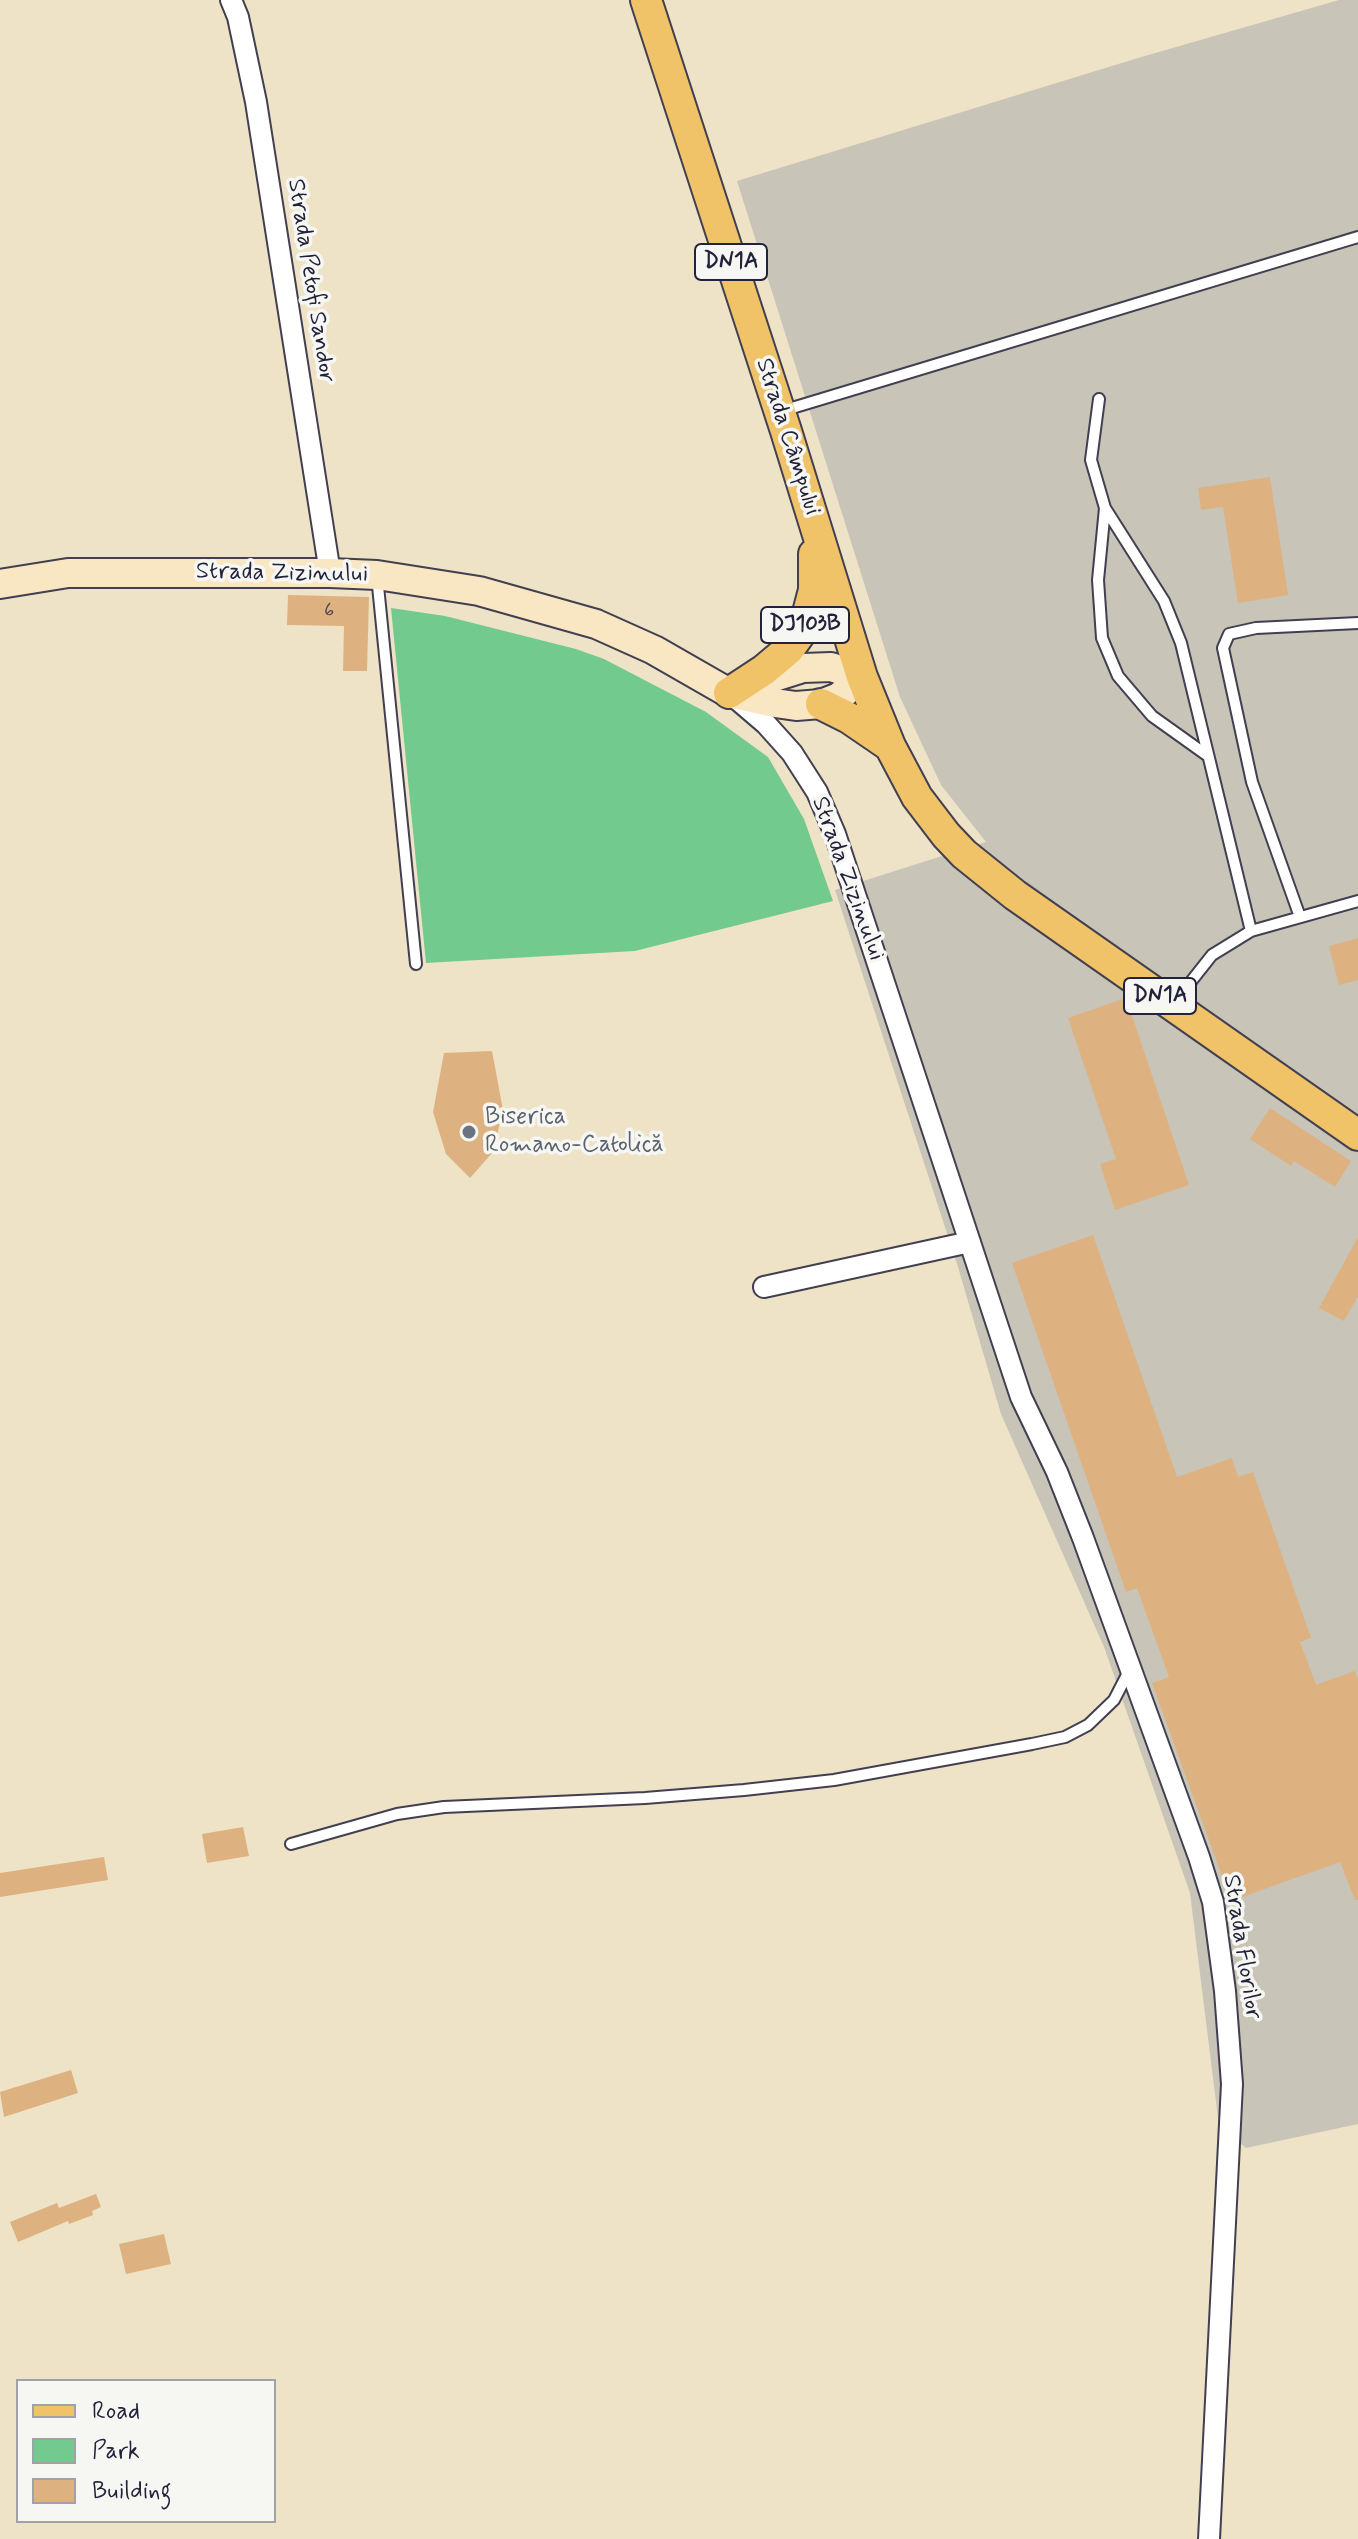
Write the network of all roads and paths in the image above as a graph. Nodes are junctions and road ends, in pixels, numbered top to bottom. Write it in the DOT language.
graph roads {
  1 [pos="231,0"];
  2 [pos="646,0"];
  3 [pos="1358,237"];
  4 [pos="1099,399"];
  5 [pos="779,412"];
  6 [pos="1105,508"];
  7 [pos="814,524"];
  8 [pos="330,573"];
  9 [pos="377,575"];
  10 [pos="0,584"];
  11 [pos="1358,623"];
  12 [pos="862,677"];
  13 [pos="729,693"];
  14 [pos="821,704"];
  15 [pos="890,746"];
  16 [pos="1208,756"];
  17 [pos="1358,901"];
  18 [pos="1300,917"];
  19 [pos="1251,931"];
  20 [pos="416,964"];
  21 [pos="1172,1005"];
  22 [pos="1358,1135"];
  23 [pos="970,1242"];
  24 [pos="764,1287"];
  25 [pos="1021,1397"];
  26 [pos="1130,1668"];
  27 [pos="291,1844"];
  28 [pos="1209,2539"];
  1 -- 8 [label="street, Strada Petofi Sandor"];
  2 -- 5 [label="main road, Strada Câmpului / DN1A"];
  3 -- 5 [label="lane"];
  4 -- 6 [label="lane"];
  5 -- 7 [label="main road, Strada Câmpului / DN1A"];
  6 -- 16 [label="lane"];
  6 -- 16 [label="lane"];
  7 -- 12 [label="main road, Strada Câmpului / DN1A"];
  7 -- 13 [label="main road, DJ103B"];
  8 -- 9 [label="main road, Strada Zizinului"];
  8 -- 10 [label="main road, Strada Zizinului"];
  9 -- 13 [label="main road, Strada Zizinului"];
  9 -- 20 [label="lane"];
  11 -- 18 [label="lane"];
  12 -- 13 [label="main road, DJ103B"];
  12 -- 14 [label="main road"];
  12 -- 15 [label="main road, Strada Câmpului / DN1A"];
  13 -- 14 [label="main road"];
  13 -- 23 [label="street, Strada Zizinului"];
  14 -- 15 [label="main road"];
  15 -- 21 [label="main road, Strada Câmpului / DN1A"];
  16 -- 19 [label="lane"];
  17 -- 18 [label="lane"];
  18 -- 19 [label="lane"];
  19 -- 21 [label="lane"];
  21 -- 22 [label="main road, DN1A"];
  23 -- 24 [label="street"];
  23 -- 25 [label="street, Strada Zizinului"];
  25 -- 26 [label="street, Strada Florilor"];
  26 -- 27 [label="lane"];
  26 -- 28 [label="street, Strada Florilor"];
}
